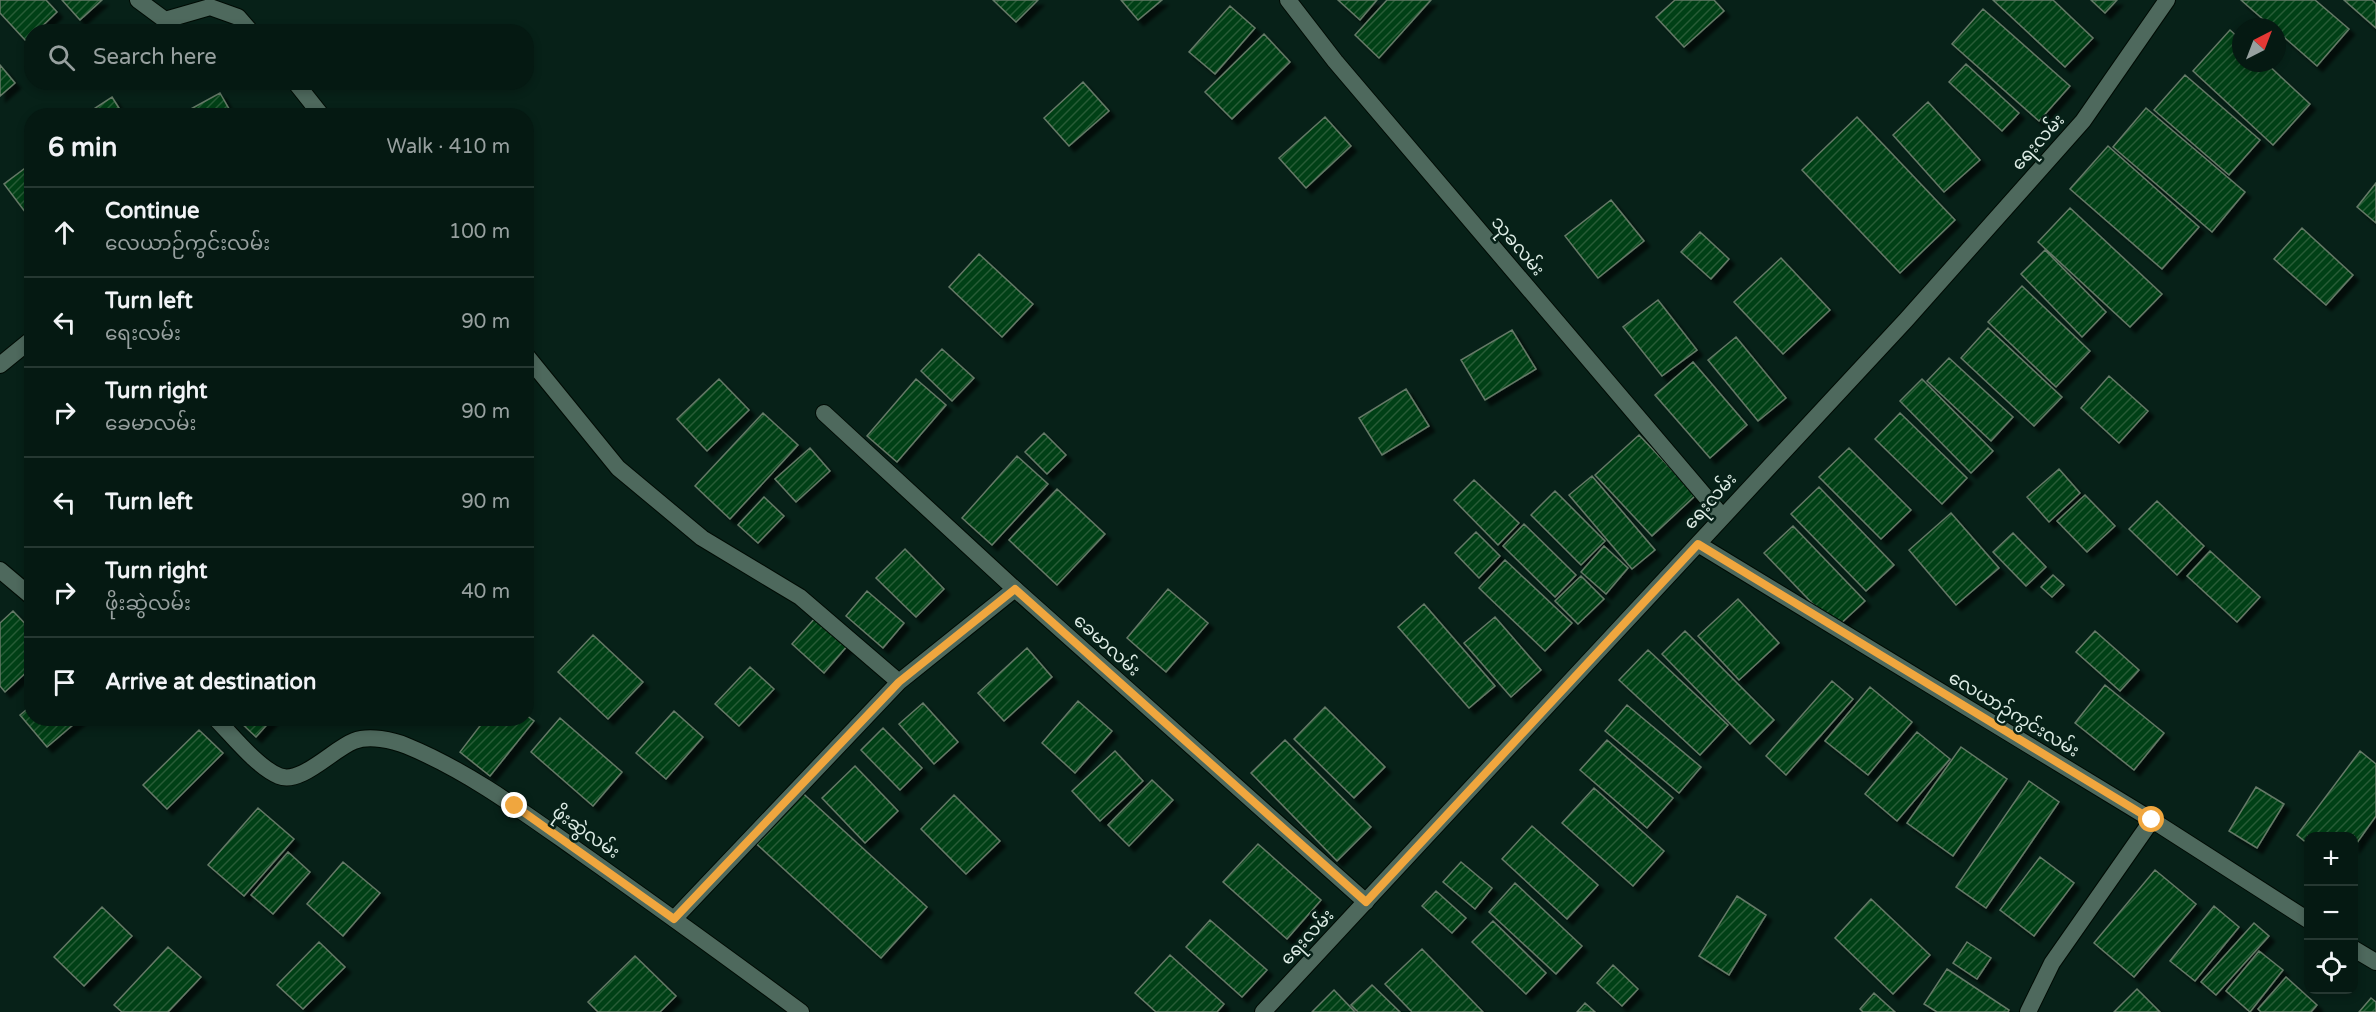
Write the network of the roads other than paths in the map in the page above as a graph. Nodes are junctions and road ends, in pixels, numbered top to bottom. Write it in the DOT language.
graph roads {
  1 [pos="138,0"];
  2 [pos="1288,0"];
  3 [pos="2167,0"];
  4 [pos="244,24"];
  5 [pos="301,90"];
  6 [pos="316,108"];
  7 [pos="24,346"];
  8 [pos="0,365"];
  9 [pos="534,365"];
  10 [pos="824,413"];
  11 [pos="1722,516"];
  12 [pos="1698,544"];
  13 [pos="0,570"];
  14 [pos="1015,589"];
  15 [pos="24,590"];
  16 [pos="899,682"];
  17 [pos="223,726"];
  18 [pos="2152,820"];
  19 [pos="1366,902"];
  20 [pos="2304,917"];
  21 [pos="674,919"];
  22 [pos="2358,951"];
  23 [pos="2376,962"];
  24 [pos="801,1012"];
  25 [pos="1263,1012"];
  26 [pos="2028,1012"];
  1 -- 4 [label="street"];
  2 -- 11 [label="street, သုခလမ်း"];
  3 -- 11 [label="street, ရေးလမ်း"];
  5 -- 6 [label="street"];
  7 -- 8 [label="street"];
  9 -- 16 [label="street"];
  10 -- 14 [label="street, ခေမာလမ်း"];
  11 -- 12 [label="street, ရေးလမ်း"];
  12 -- 18 [label="street, လေယာဉ်ကွင်းလမ်း"];
  12 -- 19 [label="street, ရေးလမ်း"];
  13 -- 15 [label="street"];
  14 -- 16 [label="street"];
  14 -- 19 [label="street, ခေမာလမ်း"];
  16 -- 21 [label="street"];
  17 -- 21 [label="street, ဖိုးဆွဲလမ်း"];
  18 -- 20 [label="street, လေယာဉ်ကွင်းလမ်း"];
  18 -- 26 [label="street"];
  19 -- 25 [label="street, ရေးလမ်း"];
  21 -- 24 [label="street, ဖိုးဆွဲလမ်း"];
  22 -- 23 [label="street"];
}
